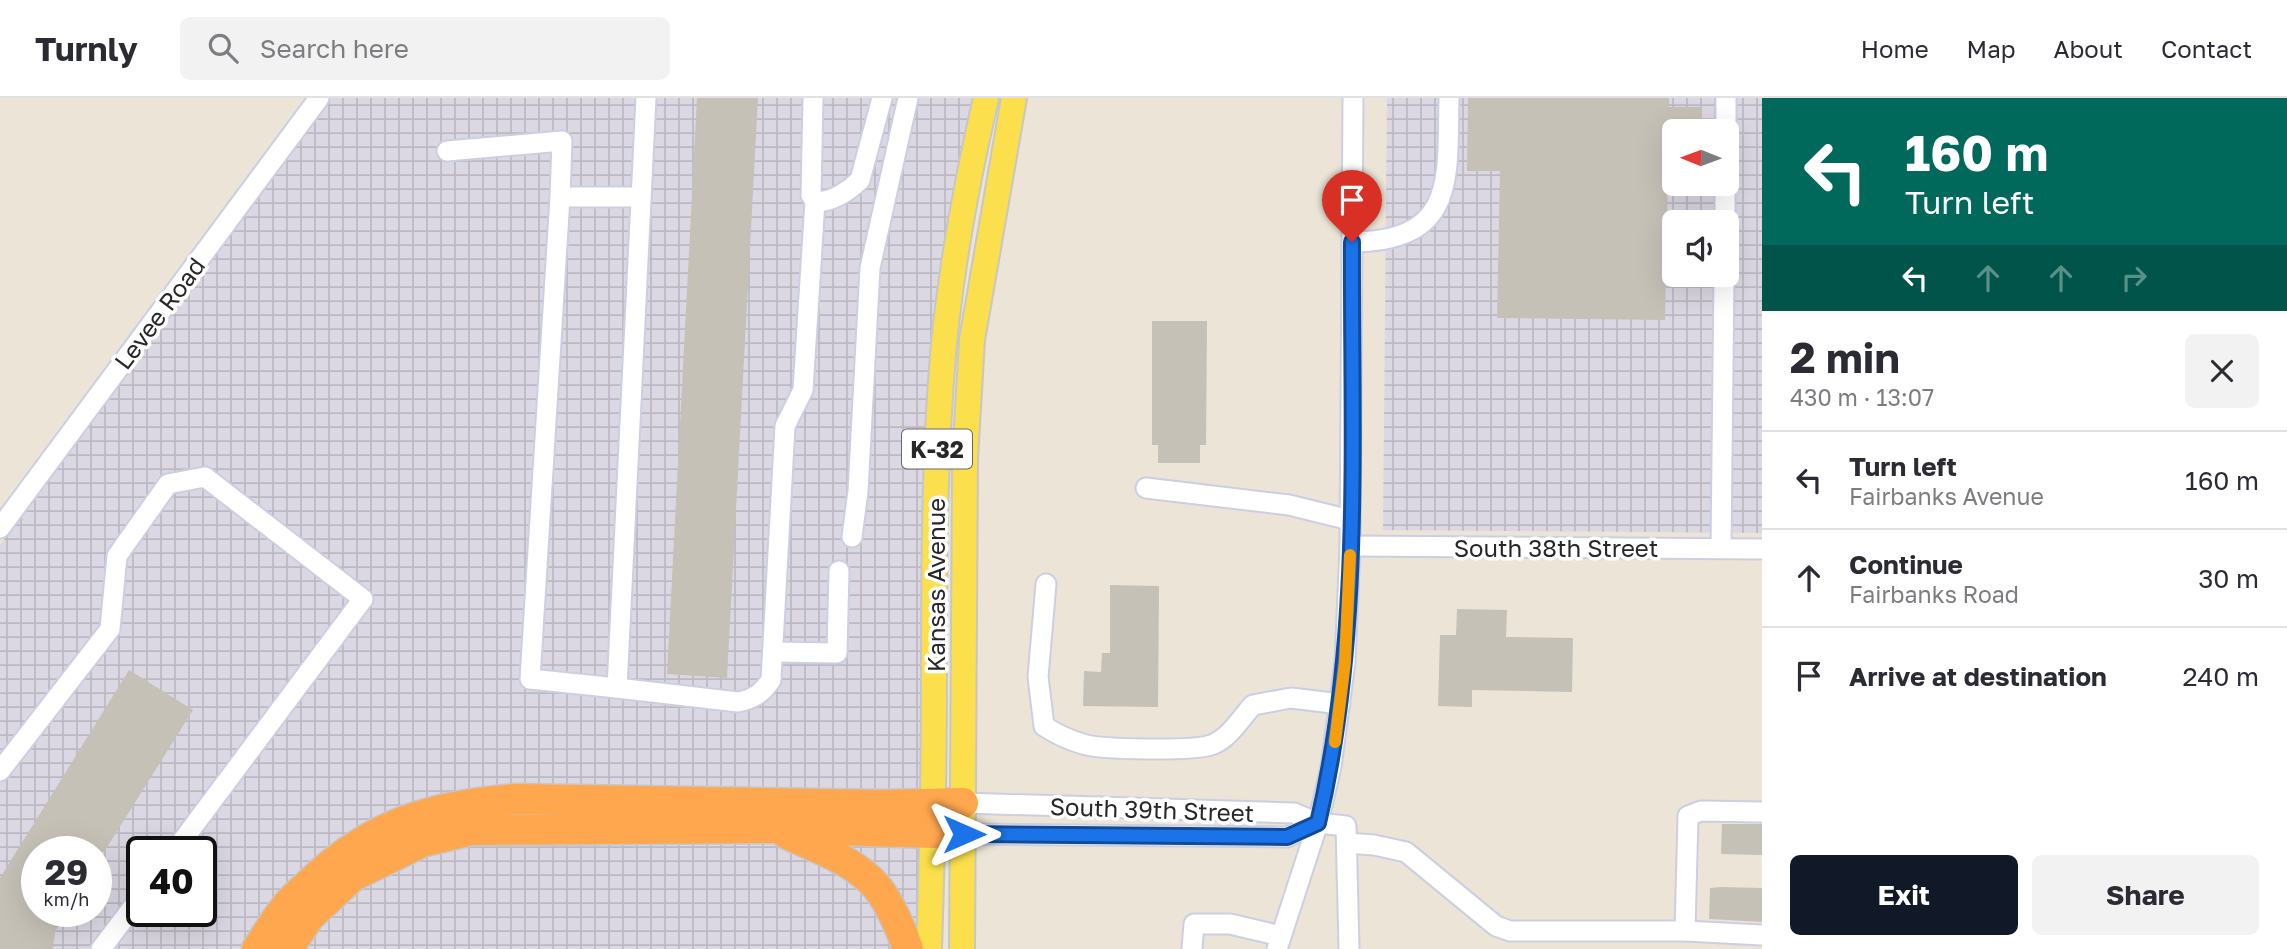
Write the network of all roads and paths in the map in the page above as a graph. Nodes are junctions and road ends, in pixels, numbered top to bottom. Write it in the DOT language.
graph roads {
  1 [pos="318,98"];
  2 [pos="646,98"];
  3 [pos="813,98"];
  4 [pos="882,98"];
  5 [pos="908,98"];
  6 [pos="986,98"];
  7 [pos="1014,98"];
  8 [pos="1353,98"];
  9 [pos="1449,98"];
  10 [pos="1726,98"];
  11 [pos="1726,119"];
  12 [pos="447,151"];
  13 [pos="560,197"];
  14 [pos="640,197"];
  15 [pos="821,200"];
  16 [pos="1352,242"];
  17 [pos="1724,287"];
  18 [pos="1146,488"];
  19 [pos="1350,520"];
  20 [pos="0,528"];
  21 [pos="852,537"];
  22 [pos="1350,546"];
  23 [pos="1721,548"];
  24 [pos="1762,549"];
  25 [pos="839,571"];
  26 [pos="1046,584"];
  27 [pos="773,652"];
  28 [pos="617,688"];
  29 [pos="1340,704"];
  30 [pos="0,771"];
  31 [pos="963,803"];
  32 [pos="1762,811"];
  33 [pos="933,818"];
  34 [pos="1318,823"];
  35 [pos="774,828"];
  36 [pos="964,834"];
  37 [pos="186,836"];
  38 [pos="1347,847"];
  39 [pos="126,916"];
  40 [pos="1685,931"];
  41 [pos="1762,935"];
  42 [pos="1279,942"];
  43 [pos="101,949"];
  44 [pos="257,949"];
  45 [pos="288,949"];
  46 [pos="908,949"];
  47 [pos="929,949"];
  48 [pos="962,949"];
  49 [pos="1192,949"];
  50 [pos="1349,949"];
  1 -- 20 [label="street, Levee Road"];
  2 -- 14 [label="street"];
  3 -- 15 [label="street"];
  4 -- 15 [label="street"];
  5 -- 21 [label="street"];
  6 -- 33 [label="main road, Kansas Avenue / K-32"];
  7 -- 31 [label="main road, Kansas Avenue / K-32"];
  8 -- 16 [label="street"];
  9 -- 16 [label="street"];
  10 -- 11 [label="street"];
  12 -- 13 [label="street"];
  13 -- 14 [label="street"];
  13 -- 28 [label="street"];
  14 -- 28 [label="street"];
  15 -- 27 [label="street"];
  16 -- 19 [label="street"];
  17 -- 23 [label="street"];
  18 -- 19 [label="street"];
  19 -- 22 [label="street"];
  22 -- 23 [label="street, South 38th Street"];
  22 -- 29 [label="street"];
  23 -- 24 [label="street, South 38th Street"];
  25 -- 27 [label="street"];
  26 -- 29 [label="street"];
  27 -- 28 [label="street"];
  29 -- 34 [label="street"];
  30 -- 37 [label="street"];
  31 -- 33 [label="highway"];
  31 -- 34 [label="street, South 39th Street"];
  31 -- 36 [label="main road, Kansas Avenue / K-32"];
  32 -- 40 [label="street"];
  33 -- 35 [label="highway"];
  33 -- 36 [label="highway"];
  33 -- 44 [label="highway"];
  33 -- 47 [label="main road, Kansas Avenue / K-32"];
  34 -- 36 [label="street, South 39th Street"];
  34 -- 38 [label="street"];
  34 -- 42 [label="street"];
  35 -- 45 [label="highway"];
  35 -- 46 [label="highway"];
  36 -- 48 [label="main road, Kansas Avenue / K-32"];
  38 -- 40 [label="street"];
  38 -- 50 [label="street"];
  39 -- 43 [label="street"];
  40 -- 41 [label="street"];
  42 -- 49 [label="street"];
}
